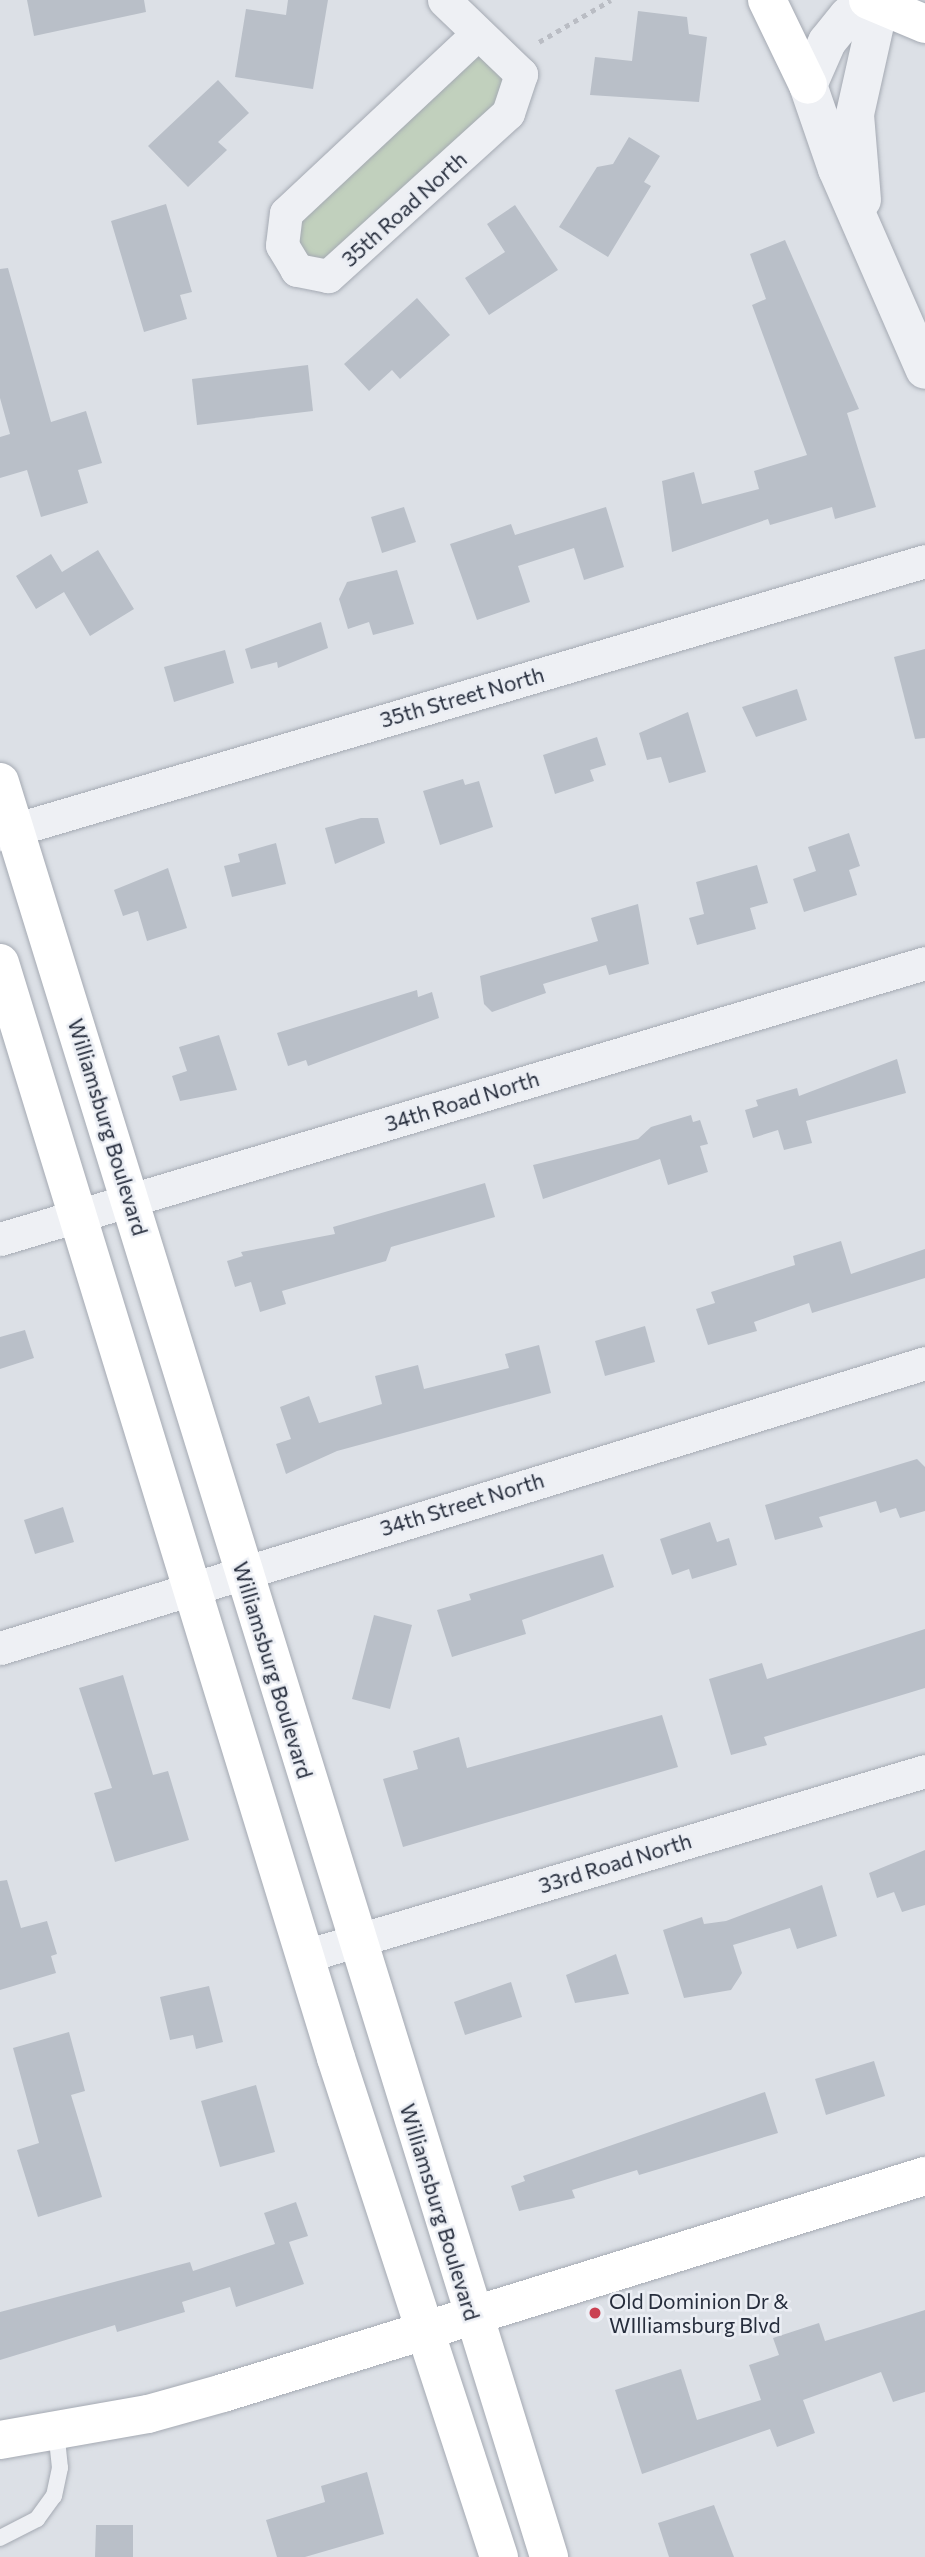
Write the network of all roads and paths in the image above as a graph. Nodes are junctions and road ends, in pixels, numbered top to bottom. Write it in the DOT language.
graph roads {
  1 [pos="444,0"];
  2 [pos="611,0"];
  3 [pos="767,0"];
  4 [pos="877,2"];
  5 [pos="925,24"];
  6 [pos="475,36"];
  7 [pos="539,42"];
  8 [pos="808,85"];
  9 [pos="862,227"];
  10 [pos="925,370"];
  11 [pos="925,561"];
  12 [pos="0,782"];
  13 [pos="9,831"];
  14 [pos="0,963"];
  15 [pos="925,963"];
  16 [pos="130,1199"];
  17 [pos="79,1215"];
  18 [pos="0,1239"];
  19 [pos="925,1363"];
  20 [pos="244,1571"];
  21 [pos="190,1588"];
  22 [pos="0,1648"];
  23 [pos="925,1771"];
  24 [pos="355,1941"];
  25 [pos="304,1956"];
  26 [pos="925,2176"];
  27 [pos="473,2319"];
  28 [pos="424,2335"];
  29 [pos="56,2430"];
  30 [pos="0,2440"];
  31 [pos="0,2538"];
  32 [pos="499,2557"];
  33 [pos="549,2557"];
  1 -- 6 [label="street, 35th Road North"];
  2 -- 7 [label="path"];
  3 -- 8 [label="main road"];
  4 -- 5 [label="main road"];
  4 -- 8 [label="street"];
  4 -- 9 [label="street"];
  6 -- 6 [label="street, 35th Road North"];
  8 -- 9 [label="street"];
  9 -- 10 [label="street"];
  11 -- 13 [label="street, 35th Street North"];
  12 -- 13 [label="main road, Williamsburg Boulevard"];
  13 -- 16 [label="main road, Williamsburg Boulevard"];
  14 -- 17 [label="main road"];
  15 -- 16 [label="street, 34th Road North"];
  16 -- 17 [label="street, 34th Road North"];
  16 -- 20 [label="main road, Williamsburg Boulevard"];
  17 -- 18 [label="street, 34th Road North"];
  17 -- 21 [label="main road"];
  19 -- 20 [label="street, 34th Street North"];
  20 -- 21 [label="street, 34th Street North"];
  20 -- 24 [label="main road, Williamsburg Boulevard"];
  21 -- 22 [label="street, 34th Street North"];
  21 -- 25 [label="main road"];
  23 -- 24 [label="street, 33rd Road North"];
  24 -- 25 [label="street, 33rd Road North"];
  24 -- 27 [label="main road, Williamsburg Boulevard"];
  25 -- 28 [label="main road"];
  26 -- 27 [label="main road"];
  27 -- 28 [label="main road"];
  27 -- 33 [label="main road, Williamsburg Boulevard"];
  28 -- 29 [label="main road"];
  28 -- 32 [label="main road"];
  29 -- 30 [label="main road"];
  29 -- 31 [label="lane"];
}
